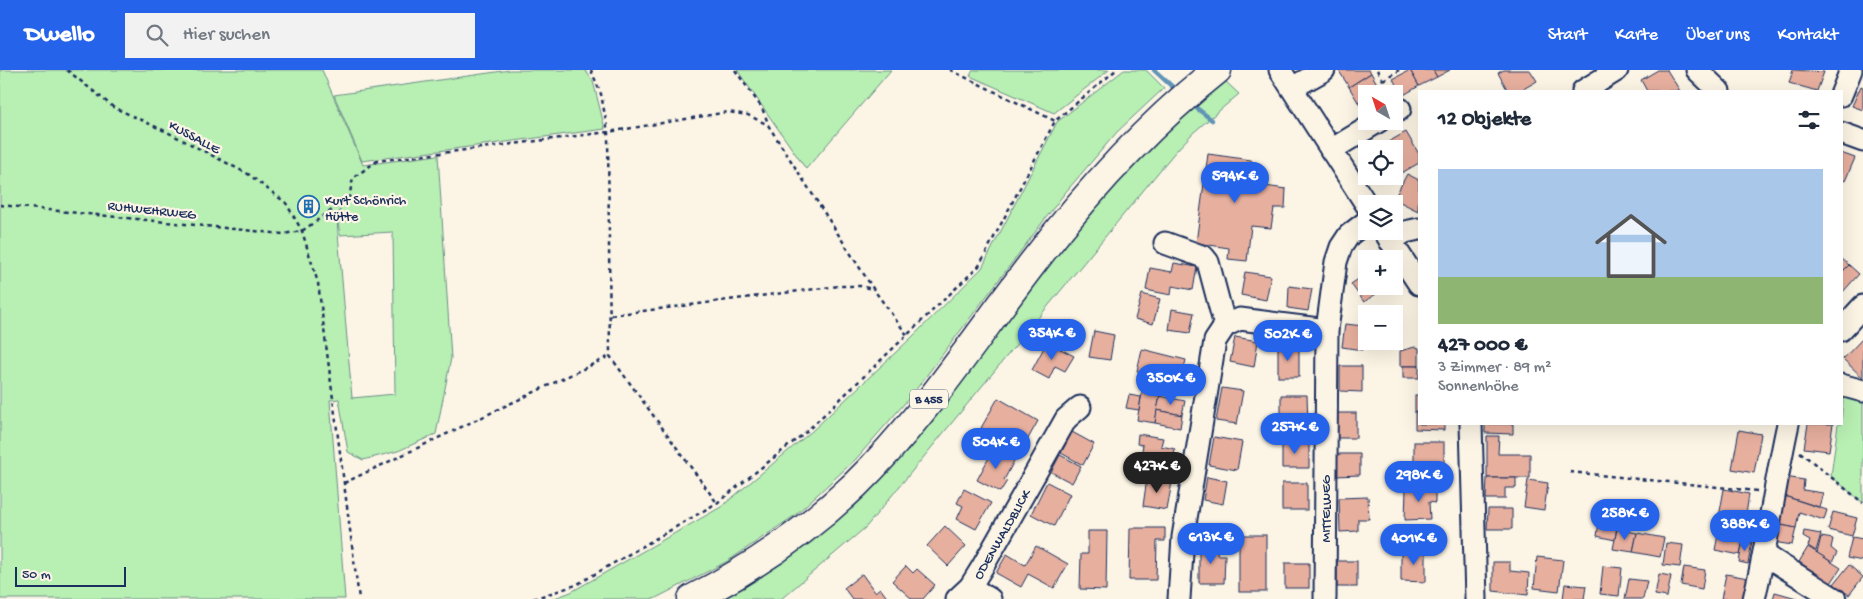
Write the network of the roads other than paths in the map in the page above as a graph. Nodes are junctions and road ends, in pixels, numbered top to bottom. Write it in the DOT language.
graph roads {
  1 [pos="1217,70"];
  2 [pos="1280,70"];
  3 [pos="1324,70"];
  4 [pos="1697,70"];
  5 [pos="1851,70"];
  6 [pos="1292,88"];
  7 [pos="1718,90"];
  8 [pos="1843,90"];
  9 [pos="1364,130"];
  10 [pos="1843,134"];
  11 [pos="1863,141"];
  12 [pos="1330,150"];
  13 [pos="1360,195"];
  14 [pos="1358,229"];
  15 [pos="1418,229"];
  16 [pos="1403,232"];
  17 [pos="1390,240"];
  18 [pos="1165,243"];
  19 [pos="1418,282"];
  20 [pos="1863,306"];
  21 [pos="1225,326"];
  22 [pos="1843,328"];
  23 [pos="1326,330"];
  24 [pos="1843,386"];
  25 [pos="1863,391"];
  26 [pos="1080,408"];
  27 [pos="1471,425"];
  28 [pos="1786,434"];
  29 [pos="1764,555"];
  30 [pos="964,593"];
  31 [pos="692,599"];
  32 [pos="990,599"];
  33 [pos="1179,599"];
  34 [pos="1325,599"];
  35 [pos="1476,599"];
  36 [pos="1754,599"];
  37 [pos="1835,599"];
  1 -- 31 [label="main road, B 455"];
  2 -- 6 [label="street"];
  3 -- 6 [label="street"];
  4 -- 7 [label="street"];
  5 -- 8 [label="street"];
  6 -- 12 [label="street"];
  9 -- 12 [label="street"];
  10 -- 11 [label="street"];
  12 -- 13 [label="street"];
  14 -- 23 [label="street, MITTELWEG"];
  15 -- 16 [label="street"];
  17 -- 19 [label="street"];
  18 -- 21 [label="street"];
  20 -- 22 [label="street"];
  21 -- 23 [label="street"];
  21 -- 33 [label="street"];
  23 -- 34 [label="street, MITTELWEG"];
  24 -- 25 [label="street"];
  26 -- 30 [label="street, ODENWALDBLICK"];
  27 -- 35 [label="street"];
  28 -- 29 [label="street"];
  29 -- 36 [label="street"];
  29 -- 37 [label="street"];
  30 -- 32 [label="street, ODENWALDBLICK"];
}
